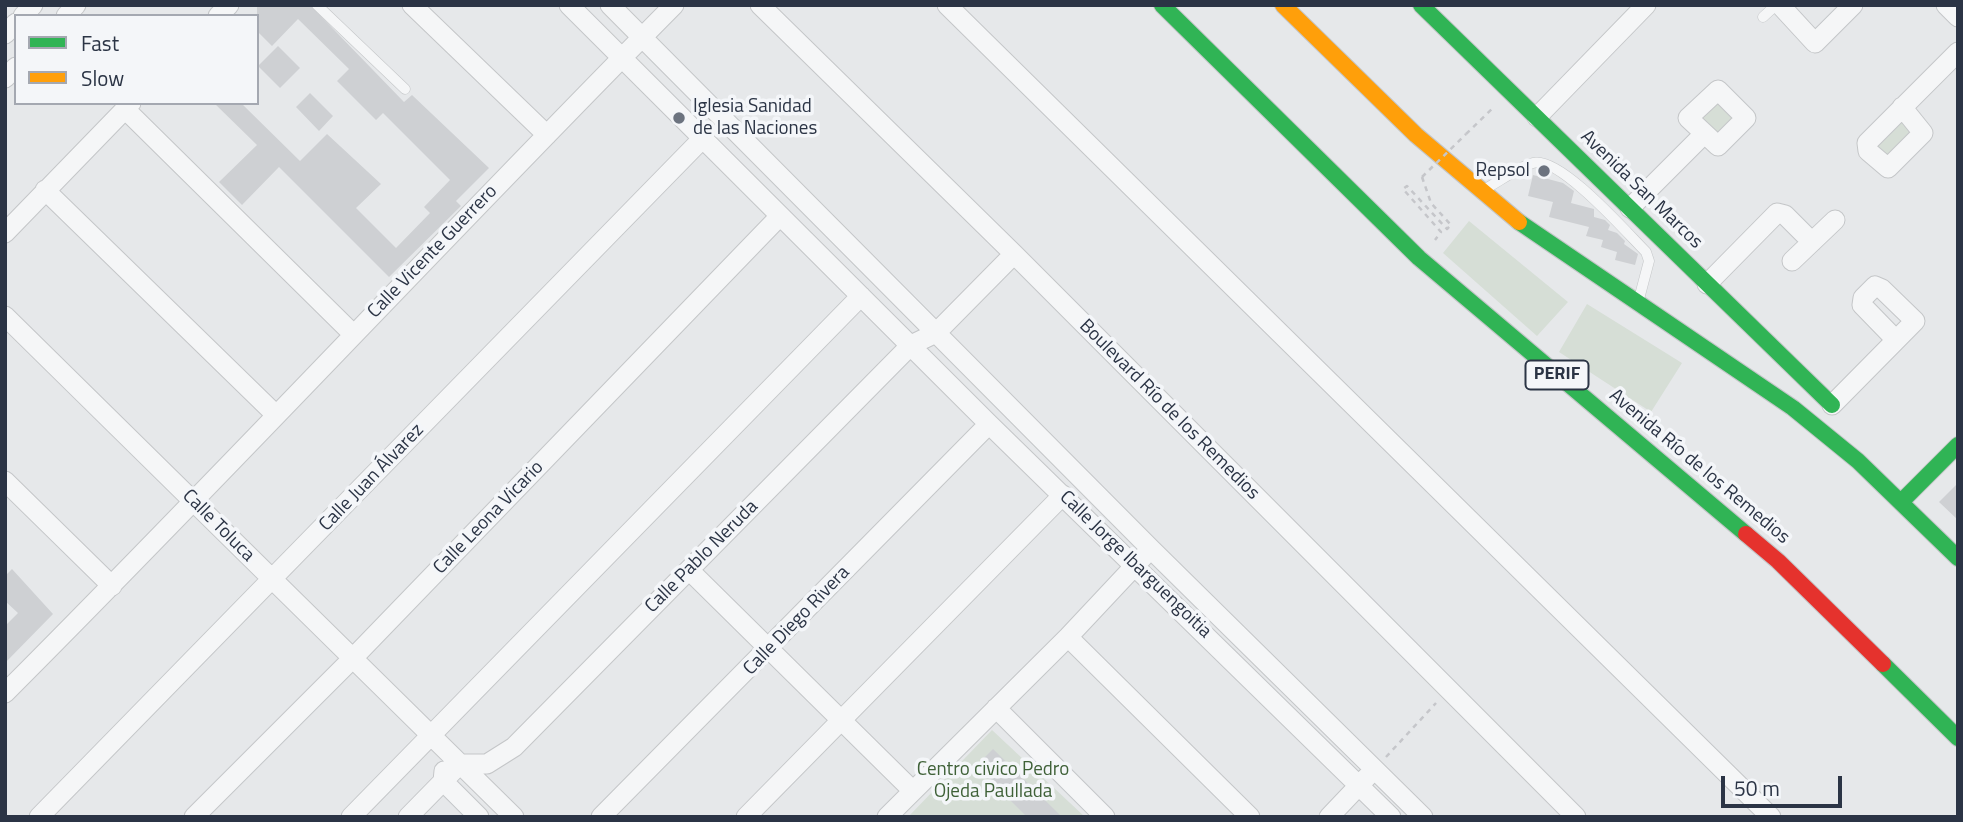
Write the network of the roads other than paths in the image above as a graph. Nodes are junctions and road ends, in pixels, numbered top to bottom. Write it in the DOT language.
graph roads {
  1 [pos="317,5"];
  2 [pos="412,5"];
  3 [pos="569,5"];
  4 [pos="610,5"];
  5 [pos="674,5"];
  6 [pos="760,5"];
  7 [pos="947,5"];
  8 [pos="1162,5"];
  9 [pos="1283,5"];
  10 [pos="1421,5"];
  11 [pos="1646,5"];
  12 [pos="1778,5"];
  13 [pos="1853,5"];
  14 [pos="1763,17"];
  15 [pos="642,37"];
  16 [pos="1958,52"];
  17 [pos="623,58"];
  18 [pos="405,89"];
  19 [pos="128,106"];
  20 [pos="1902,107"];
  21 [pos="1536,117"];
  22 [pos="547,135"];
  23 [pos="1703,135"];
  24 [pos="703,138"];
  25 [pos="1552,150"];
  26 [pos="45,190"];
  27 [pos="1480,192"];
  28 [pos="1630,208"];
  29 [pos="780,216"];
  30 [pos="1835,220"];
  31 [pos="5,233"];
  32 [pos="1812,242"];
  33 [pos="1014,254"];
  34 [pos="1792,261"];
  35 [pos="1707,284"];
  36 [pos="861,296"];
  37 [pos="1638,303"];
  38 [pos="5,316"];
  39 [pos="936,333"];
  40 [pos="354,334"];
  41 [pos="1896,340"];
  42 [pos="911,345"];
  43 [pos="1832,405"];
  44 [pos="276,415"];
  45 [pos="989,424"];
  46 [pos="1958,445"];
  47 [pos="5,481"];
  48 [pos="1063,495"];
  49 [pos="1901,502"];
  50 [pos="195,503"];
  51 [pos="1151,549"];
  52 [pos="1958,558"];
  53 [pos="1136,565"];
  54 [pos="689,570"];
  55 [pos="272,580"];
  56 [pos="112,586"];
  57 [pos="1068,636"];
  58 [pos="771,649"];
  59 [pos="353,658"];
  60 [pos="5,693"];
  61 [pos="996,708"];
  62 [pos="1931,712"];
  63 [pos="842,719"];
  64 [pos="1958,732"];
  65 [pos="431,735"];
  66 [pos="1958,738"];
  67 [pos="460,764"];
  68 [pos="1374,770"];
  69 [pos="443,781"];
  70 [pos="1359,786"];
  71 [pos="913,791"];
  72 [pos="39,817"];
  73 [pos="194,817"];
  74 [pos="351,817"];
  75 [pos="408,817"];
  76 [pos="479,817"];
  77 [pos="514,817"];
  78 [pos="601,817"];
  79 [pos="746,817"];
  80 [pos="887,817"];
  81 [pos="1104,817"];
  82 [pos="1250,817"];
  83 [pos="1329,817"];
  84 [pos="1391,817"];
  85 [pos="1423,817"];
  86 [pos="1576,817"];
  87 [pos="1771,817"];
  1 -- 18 [label="lane"];
  2 -- 22 [label="street"];
  3 -- 17 [label="street, Calle Jorge Ibarguengoitia"];
  4 -- 15 [label="street, Calle Jorge Ibarguengoitia"];
  5 -- 15 [label="street, Calle Vicente Guerrero"];
  6 -- 33 [label="street, Boulevard Río de los Remedios"];
  7 -- 87 [label="street"];
  8 -- 62 [label="main road, Avenida Río de los Remedios / PERIF"];
  9 -- 27 [label="main road"];
  10 -- 21 [label="main road, Avenida San Marcos"];
  11 -- 21 [label="street"];
  12 -- 13 [label="street"];
  12 -- 14 [label="lane"];
  15 -- 17 [label="street, Calle Vicente Guerrero"];
  15 -- 39 [label="street, Calle Jorge Ibarguengoitia"];
  16 -- 20 [label="street"];
  17 -- 22 [label="street, Calle Vicente Guerrero"];
  17 -- 24 [label="street, Calle Jorge Ibarguengoitia"];
  19 -- 26 [label="street"];
  19 -- 40 [label="street"];
  21 -- 25 [label="main road, Avenida San Marcos"];
  22 -- 40 [label="street, Calle Vicente Guerrero"];
  23 -- 28 [label="street"];
  24 -- 29 [label="street, Calle Jorge Ibarguengoitia"];
  24 -- 55 [label="street, Calle Juan Álvarez"];
  25 -- 27 [label="lane"];
  25 -- 28 [label="main road, Avenida San Marcos"];
  25 -- 37 [label="lane"];
  26 -- 31 [label="street"];
  26 -- 44 [label="street"];
  27 -- 37 [label="main road"];
  28 -- 35 [label="main road, Avenida San Marcos"];
  29 -- 36 [label="street, Calle Jorge Ibarguengoitia"];
  29 -- 59 [label="street, Calle Leona Vicario"];
  30 -- 32 [label="street"];
  32 -- 34 [label="street"];
  32 -- 35 [label="street"];
  33 -- 39 [label="street, Calle Pablo Neruda"];
  33 -- 86 [label="street, Boulevard Río de los Remedios"];
  35 -- 43 [label="main road, Avenida San Marcos"];
  36 -- 42 [label="street, Calle Jorge Ibarguengoitia"];
  36 -- 65 [label="street"];
  37 -- 49 [label="main road"];
  38 -- 50 [label="street, Calle Toluca"];
  39 -- 42 [label="street, Calle Pablo Neruda"];
  39 -- 51 [label="street, Calle Jorge Ibarguengoitia"];
  40 -- 44 [label="street, Calle Vicente Guerrero"];
  41 -- 43 [label="street"];
  42 -- 45 [label="street, Calle Jorge Ibarguengoitia"];
  42 -- 54 [label="street, Calle Pablo Neruda"];
  44 -- 50 [label="street, Calle Vicente Guerrero"];
  45 -- 48 [label="street, Calle Jorge Ibarguengoitia"];
  45 -- 58 [label="street, Calle Diego Rivera"];
  46 -- 49 [label="main road"];
  47 -- 56 [label="street"];
  48 -- 53 [label="street, Calle Jorge Ibarguengoitia"];
  48 -- 63 [label="street"];
  49 -- 52 [label="main road"];
  50 -- 55 [label="street, Calle Toluca"];
  50 -- 56 [label="street, Calle Vicente Guerrero"];
  51 -- 53 [label="street"];
  51 -- 68 [label="street, Calle Jorge Ibarguengoitia"];
  53 -- 57 [label="street"];
  53 -- 70 [label="street, Calle Jorge Ibarguengoitia"];
  54 -- 58 [label="street"];
  54 -- 67 [label="street, Calle Pablo Neruda"];
  55 -- 59 [label="street, Calle Toluca"];
  55 -- 72 [label="street, Calle Juan Álvarez"];
  56 -- 60 [label="street, Calle Vicente Guerrero"];
  57 -- 61 [label="street"];
  57 -- 82 [label="street"];
  58 -- 63 [label="street"];
  58 -- 78 [label="street, Calle Diego Rivera"];
  59 -- 65 [label="street, Calle Toluca"];
  59 -- 73 [label="street, Calle Leona Vicario"];
  61 -- 71 [label="street"];
  61 -- 81 [label="street"];
  62 -- 64 [label="main road"];
  62 -- 66 [label="main road, Avenida Río de los Remedios / PERIF"];
  63 -- 71 [label="street"];
  63 -- 79 [label="street"];
  65 -- 67 [label="street, Calle Toluca"];
  65 -- 69 [label="street"];
  65 -- 74 [label="street"];
  67 -- 69 [label="street"];
  67 -- 77 [label="street, Calle Toluca"];
  68 -- 70 [label="street"];
  68 -- 85 [label="street, Calle Jorge Ibarguengoitia"];
  69 -- 75 [label="street"];
  69 -- 76 [label="street"];
  70 -- 83 [label="street"];
  70 -- 84 [label="street, Calle Jorge Ibarguengoitia"];
  71 -- 80 [label="street"];
}
